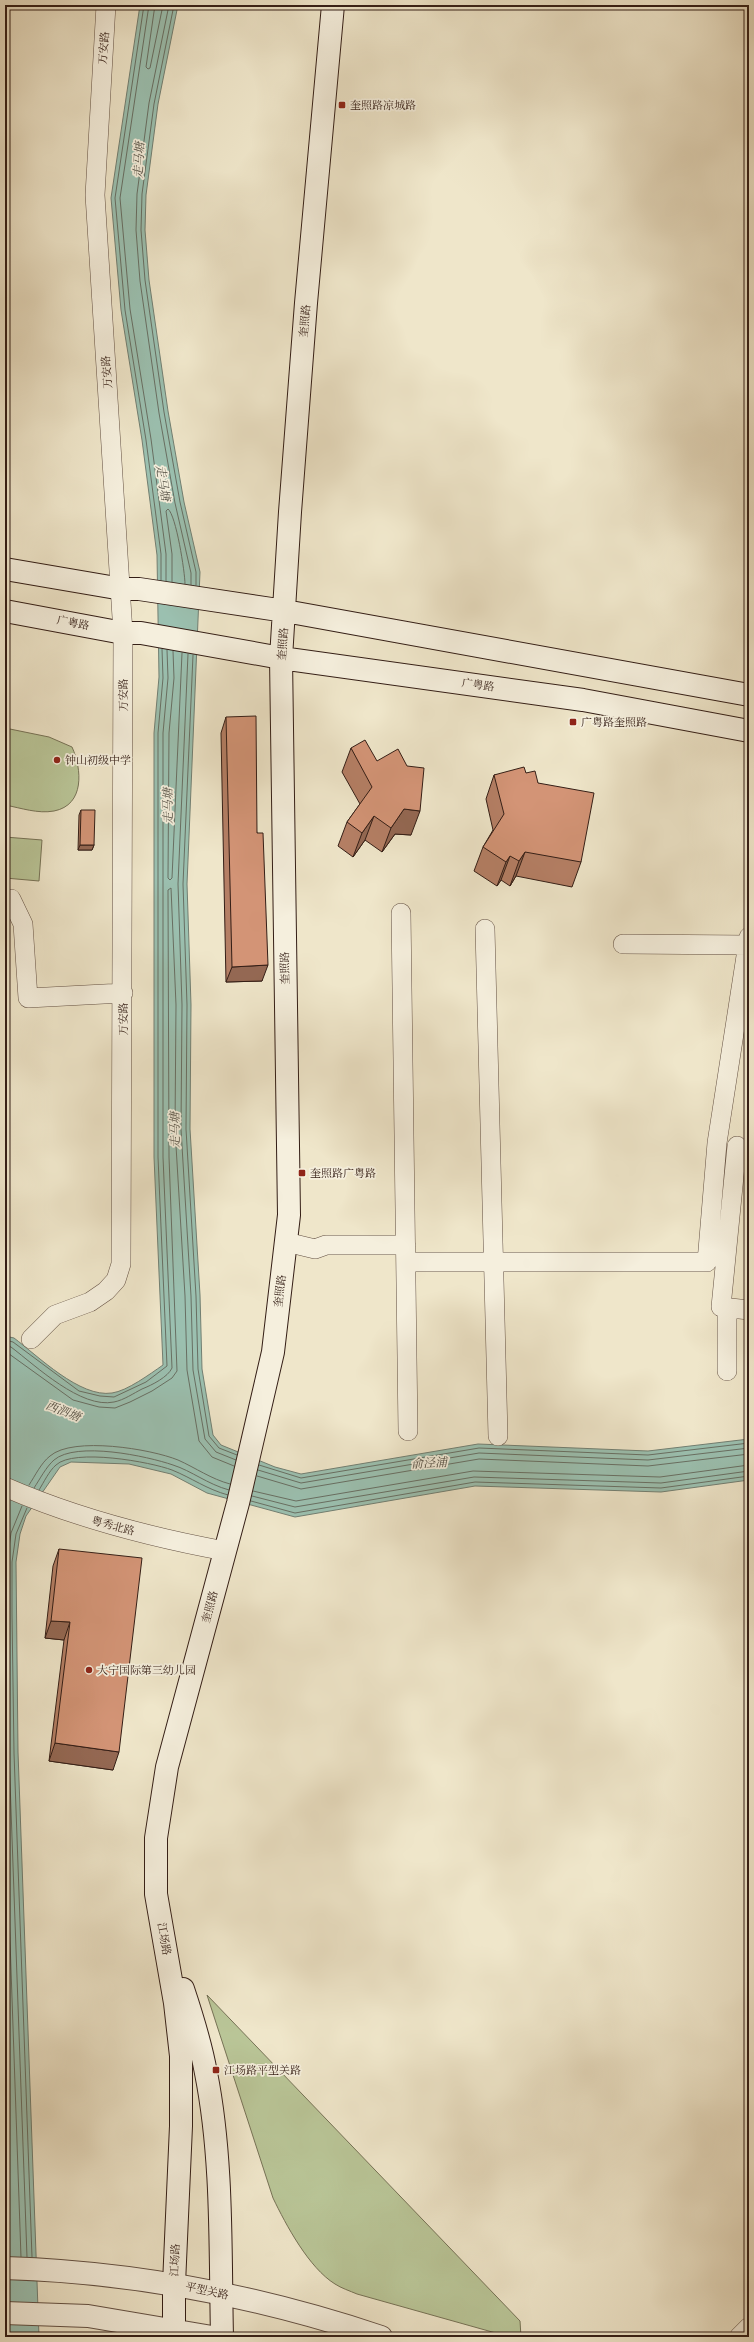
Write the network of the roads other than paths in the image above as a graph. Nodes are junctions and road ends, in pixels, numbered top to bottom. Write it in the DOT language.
graph roads {
  1 [pos="106,5"];
  2 [pos="333,5"];
  3 [pos="5,569"];
  4 [pos="130,589"];
  5 [pos="5,611"];
  6 [pos="285,611"];
  7 [pos="132,633"];
  8 [pos="281,658"];
  9 [pos="749,695"];
  10 [pos="749,731"];
  11 [pos="5,900"];
  12 [pos="401,913"];
  13 [pos="485,929"];
  14 [pos="748,941"];
  15 [pos="623,944"];
  16 [pos="123,993"];
  17 [pos="717,1143"];
  18 [pos="743,1147"];
  19 [pos="286,1242"];
  20 [pos="406,1253"];
  21 [pos="494,1262"];
  22 [pos="727,1308"];
  23 [pos="749,1310"];
  24 [pos="30,1339"];
  25 [pos="727,1371"];
  26 [pos="408,1431"];
  27 [pos="498,1436"];
  28 [pos="5,1487"];
  29 [pos="225,1551"];
  30 [pos="160,1917"];
  31 [pos="5,2268"];
  32 [pos="174,2284"];
  33 [pos="221,2294"];
  34 [pos="5,2313"];
  35 [pos="749,2327"];
  36 [pos="173,2333"];
  37 [pos="212,2337"];
  38 [pos="222,2337"];
  39 [pos="381,2337"];
  40 [pos="739,2337"];
  1 -- 4 [label="street, 万安路"];
  2 -- 6 [label="main road, 奎照路"];
  3 -- 4 [label="main road"];
  4 -- 6 [label="main road"];
  4 -- 7 [label="street, 万安路"];
  5 -- 7 [label="main road, 广粤路"];
  6 -- 8 [label="main road, 奎照路"];
  6 -- 9 [label="main road"];
  7 -- 8 [label="main road, 广粤路"];
  7 -- 16 [label="street, 万安路"];
  8 -- 10 [label="main road, 广粤路"];
  8 -- 19 [label="main road, 奎照路"];
  11 -- 16 [label="street"];
  12 -- 20 [label="street"];
  13 -- 21 [label="street"];
  14 -- 15 [label="street"];
  14 -- 17 [label="street"];
  16 -- 24 [label="street, 万安路"];
  17 -- 18 [label="street"];
  17 -- 21 [label="street"];
  18 -- 22 [label="street"];
  19 -- 20 [label="street"];
  19 -- 29 [label="main road, 奎照路"];
  20 -- 21 [label="street"];
  20 -- 26 [label="street"];
  21 -- 27 [label="street"];
  22 -- 23 [label="street"];
  22 -- 25 [label="street"];
  28 -- 29 [label="street, 粤秀北路"];
  29 -- 30 [label="main road, 奎照路"];
  30 -- 32 [label="main road, 江场路"];
  30 -- 33 [label="main road, 江场路"];
  31 -- 32 [label="main road, 平型关路"];
  32 -- 33 [label="main road, 平型关路"];
  32 -- 36 [label="main road, 江场路"];
  33 -- 38 [label="main road, 江场路"];
  33 -- 39 [label="main road, 平型关路"];
  34 -- 36 [label="main road"];
  35 -- 40 [label="street"];
  36 -- 37 [label="main road"];
}
